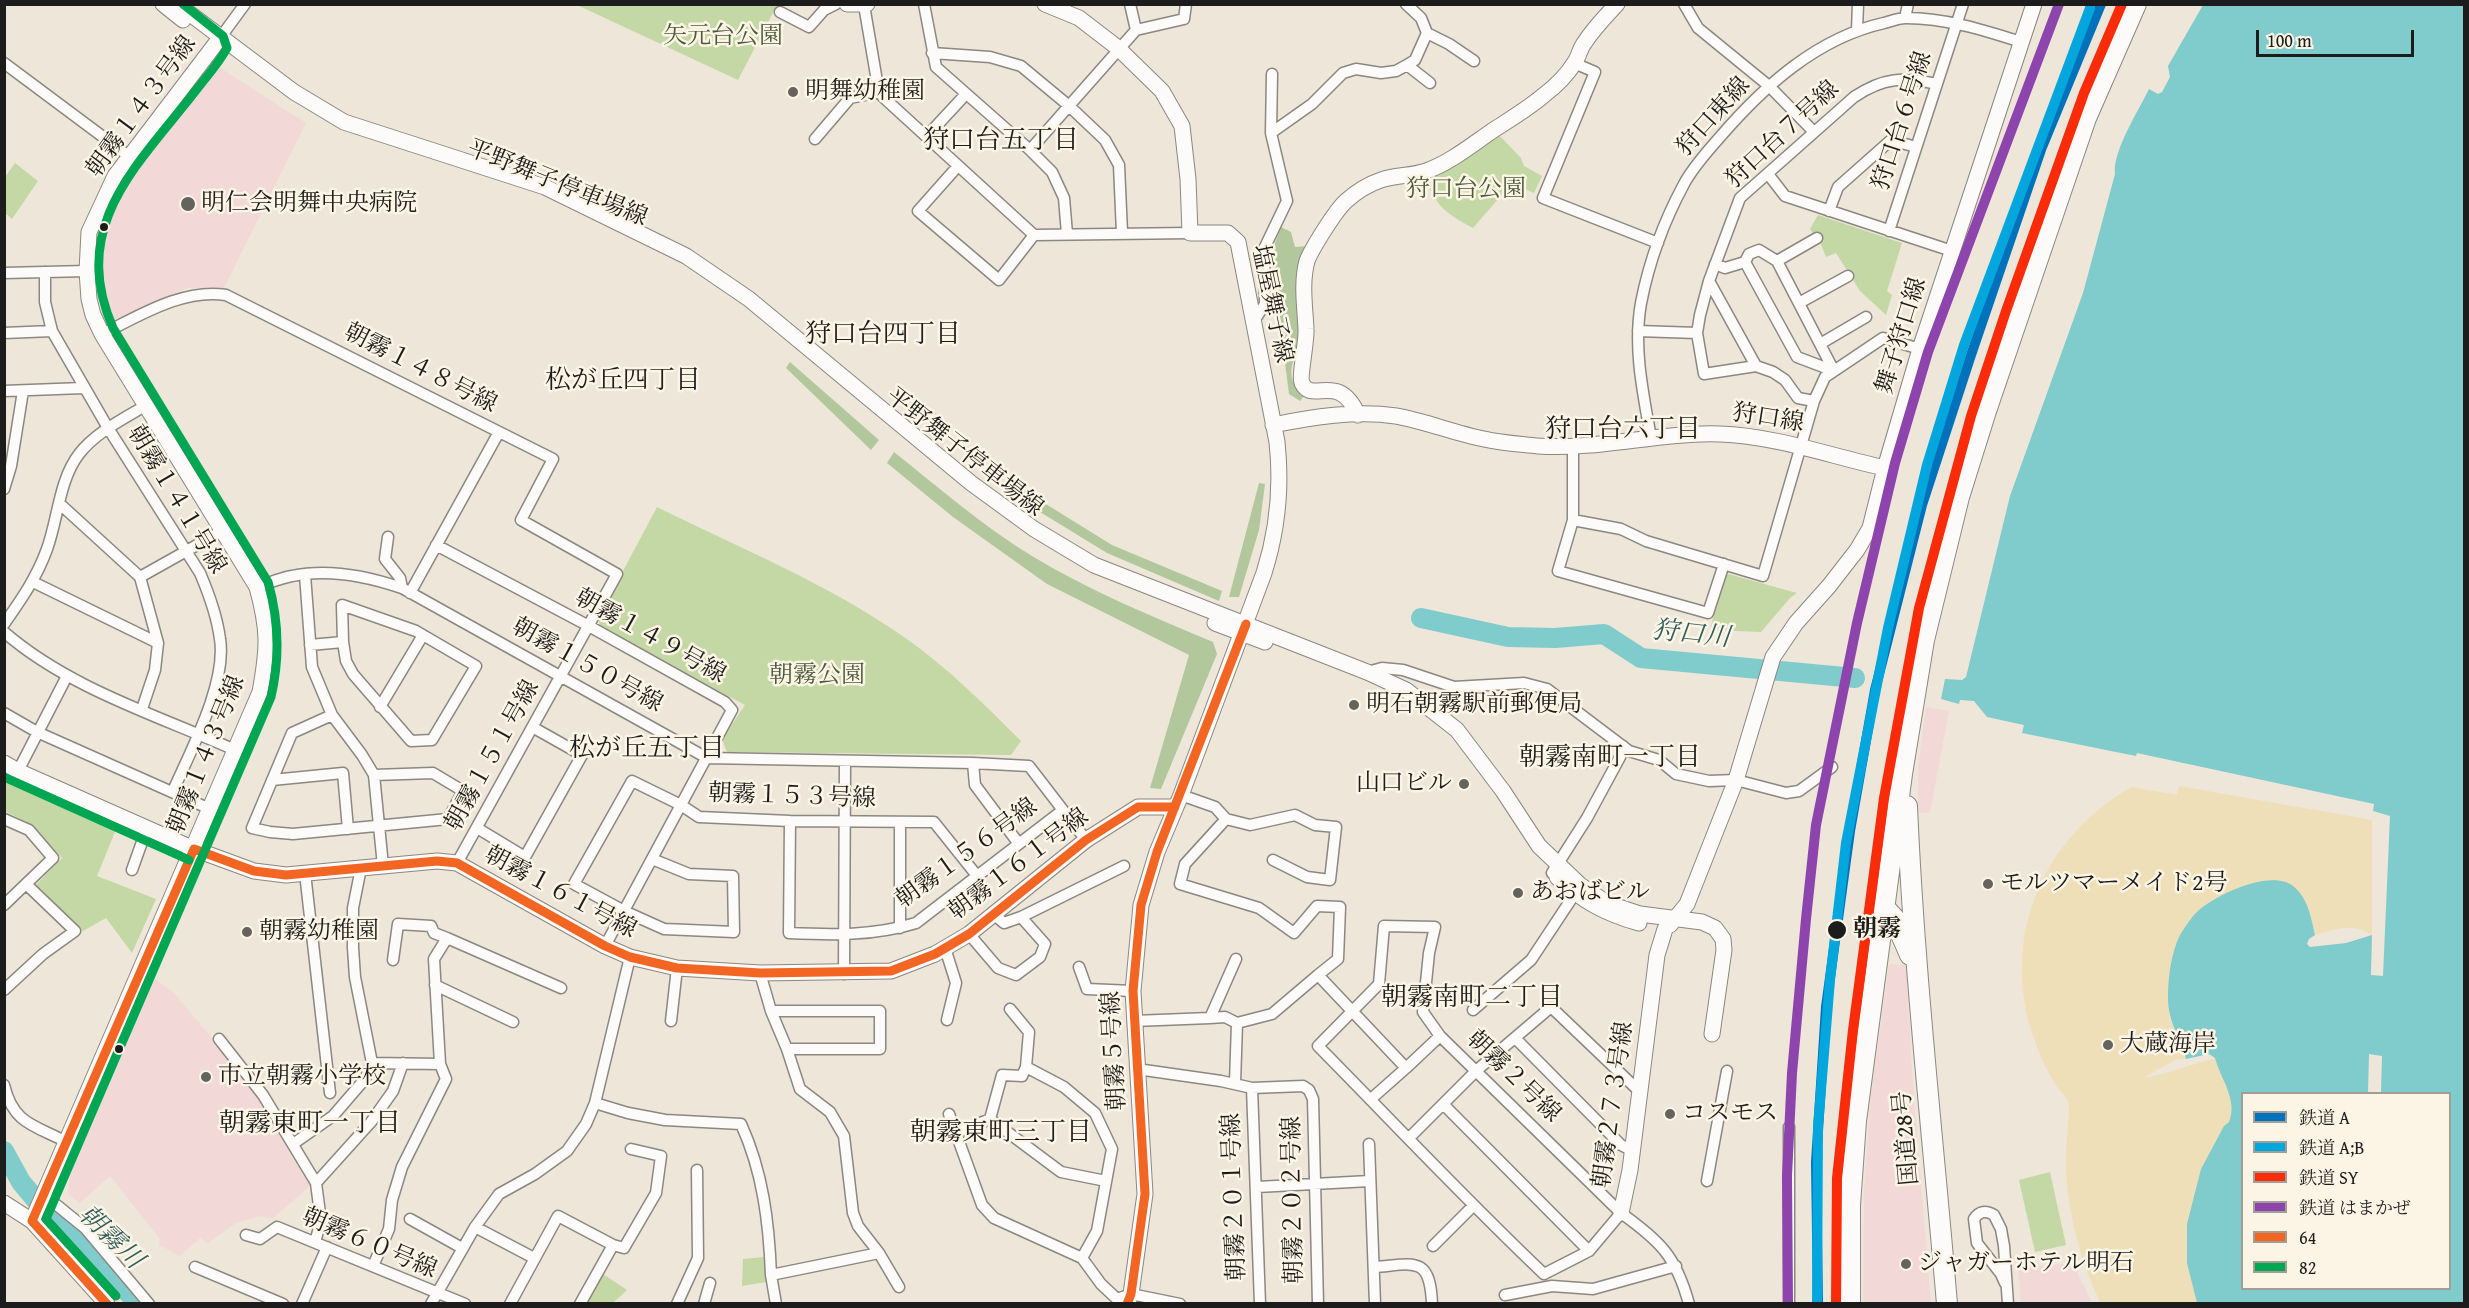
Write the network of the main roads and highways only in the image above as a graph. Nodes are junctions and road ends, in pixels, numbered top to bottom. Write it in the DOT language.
graph roads {
  1 [pos="2136,4"];
  2 [pos="1902,774"];
  3 [pos="1884,907"];
  4 [pos="1877,953"];
  5 [pos="1912,960"];
  6 [pos="1850,1304"];
  7 [pos="1947,1304"];
  1 -- 2 [label="highway"];
  2 -- 3 [label="highway"];
  2 -- 5 [label="highway, 国道28号"];
  3 -- 4 [label="highway"];
  3 -- 5 [label="highway, 国道28号"];
  4 -- 5 [label="highway"];
  4 -- 6 [label="highway"];
  5 -- 7 [label="highway, 国道28号"];
}
